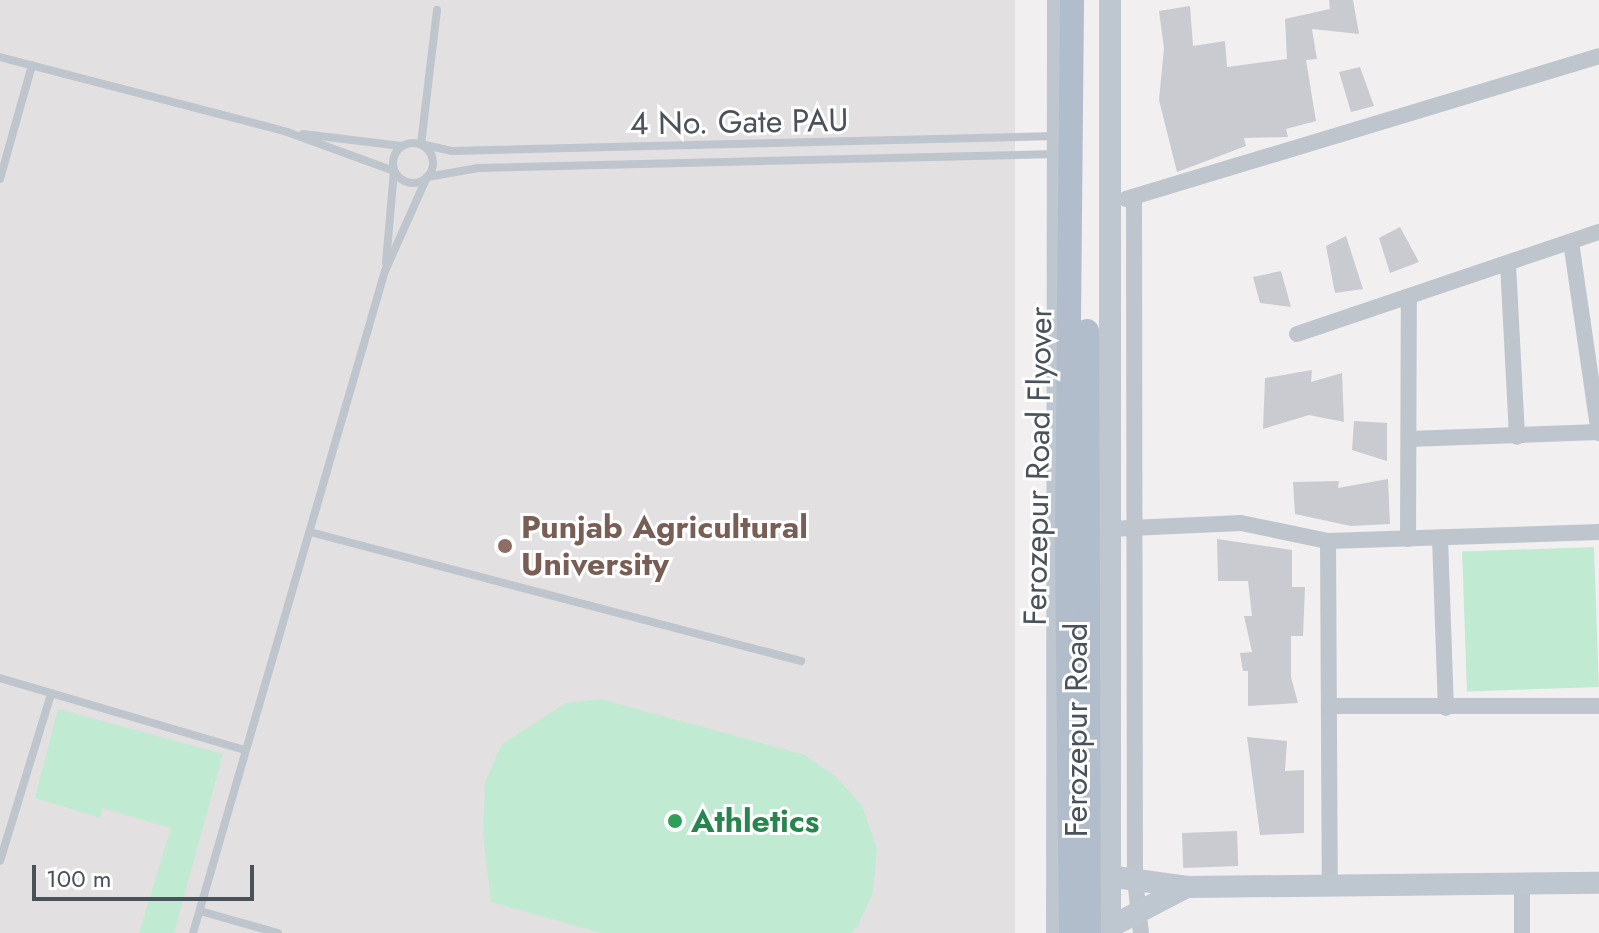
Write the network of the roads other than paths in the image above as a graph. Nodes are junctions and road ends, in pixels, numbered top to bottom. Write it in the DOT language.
graph roads {
  1 [pos="1058,0"];
  2 [pos="1072,0"];
  3 [pos="1109,1"];
  4 [pos="437,10"];
  5 [pos="1599,56"];
  6 [pos="0,57"];
  7 [pos="32,65"];
  8 [pos="287,132"];
  9 [pos="421,144"];
  10 [pos="1058,145"];
  11 [pos="401,146"];
  12 [pos="394,171"];
  13 [pos="427,177"];
  14 [pos="0,179"];
  15 [pos="1134,197"];
  16 [pos="1110,204"];
  17 [pos="1599,232"];
  18 [pos="1571,242"];
  19 [pos="1508,264"];
  20 [pos="385,271"];
  21 [pos="1409,298"];
  22 [pos="1297,334"];
  23 [pos="1599,432"];
  24 [pos="1517,437"];
  25 [pos="1409,439"];
  26 [pos="1109,529"];
  27 [pos="1136,529"];
  28 [pos="310,532"];
  29 [pos="1599,532"];
  30 [pos="1440,538"];
  31 [pos="1408,539"];
  32 [pos="1328,541"];
  33 [pos="801,661"];
  34 [pos="0,678"];
  35 [pos="51,694"];
  36 [pos="1330,706"];
  37 [pos="1599,706"];
  38 [pos="1446,708"];
  39 [pos="245,750"];
  40 [pos="0,861"];
  41 [pos="1108,876"];
  42 [pos="1135,879"];
  43 [pos="1522,883"];
  44 [pos="1599,883"];
  45 [pos="1330,884"];
  46 [pos="1187,887"];
  47 [pos="200,911"];
  48 [pos="1140,922"];
  49 [pos="1103,931"];
  50 [pos="193,933"];
  51 [pos="278,933"];
  52 [pos="1057,933"];
  53 [pos="1071,933"];
  54 [pos="1522,933"];
  1 -- 10 [label="main road, Ferozepur Road"];
  2 -- 53 [label="main road, Ferozepur Road Flyover"];
  3 -- 16 [label="main road, Ferozepur Road"];
  3 -- 49 [label="main road, Ferozepur Road Flyover"];
  4 -- 9 [label="lane"];
  5 -- 15 [label="street"];
  6 -- 7 [label="lane"];
  7 -- 8 [label="lane"];
  7 -- 14 [label="lane"];
  8 -- 11 [label="lane"];
  8 -- 12 [label="lane"];
  9 -- 10 [label="lane, 4 No. Gate PAU"];
  9 -- 11 [label="lane"];
  9 -- 13 [label="lane"];
  10 -- 13 [label="lane, 4 No. Gate PAU"];
  10 -- 52 [label="main road, Ferozepur Road"];
  11 -- 12 [label="lane"];
  12 -- 13 [label="lane"];
  12 -- 20 [label="lane"];
  13 -- 20 [label="lane"];
  15 -- 16 [label="street"];
  15 -- 27 [label="street"];
  16 -- 26 [label="main road, Ferozepur Road"];
  17 -- 18 [label="street"];
  18 -- 19 [label="street"];
  18 -- 23 [label="street"];
  19 -- 21 [label="street"];
  19 -- 24 [label="street"];
  20 -- 28 [label="lane"];
  21 -- 22 [label="street"];
  21 -- 25 [label="street"];
  23 -- 24 [label="street"];
  24 -- 25 [label="street"];
  25 -- 31 [label="street"];
  26 -- 27 [label="street"];
  26 -- 41 [label="main road, Ferozepur Road"];
  27 -- 32 [label="street"];
  27 -- 42 [label="street"];
  28 -- 33 [label="lane"];
  28 -- 39 [label="lane"];
  29 -- 30 [label="street"];
  30 -- 31 [label="street"];
  30 -- 38 [label="street"];
  31 -- 32 [label="street"];
  32 -- 36 [label="street"];
  34 -- 35 [label="lane"];
  35 -- 39 [label="lane"];
  35 -- 40 [label="lane"];
  36 -- 38 [label="street"];
  36 -- 45 [label="street"];
  37 -- 38 [label="street"];
  39 -- 47 [label="lane"];
  41 -- 42 [label="main road"];
  41 -- 49 [label="main road, Ferozepur Road"];
  42 -- 46 [label="main road"];
  42 -- 48 [label="street"];
  43 -- 44 [label="main road"];
  43 -- 45 [label="main road"];
  43 -- 54 [label="street"];
  45 -- 46 [label="main road"];
  46 -- 48 [label="main road"];
  47 -- 50 [label="lane"];
  47 -- 51 [label="lane"];
  48 -- 49 [label="main road"];
}
